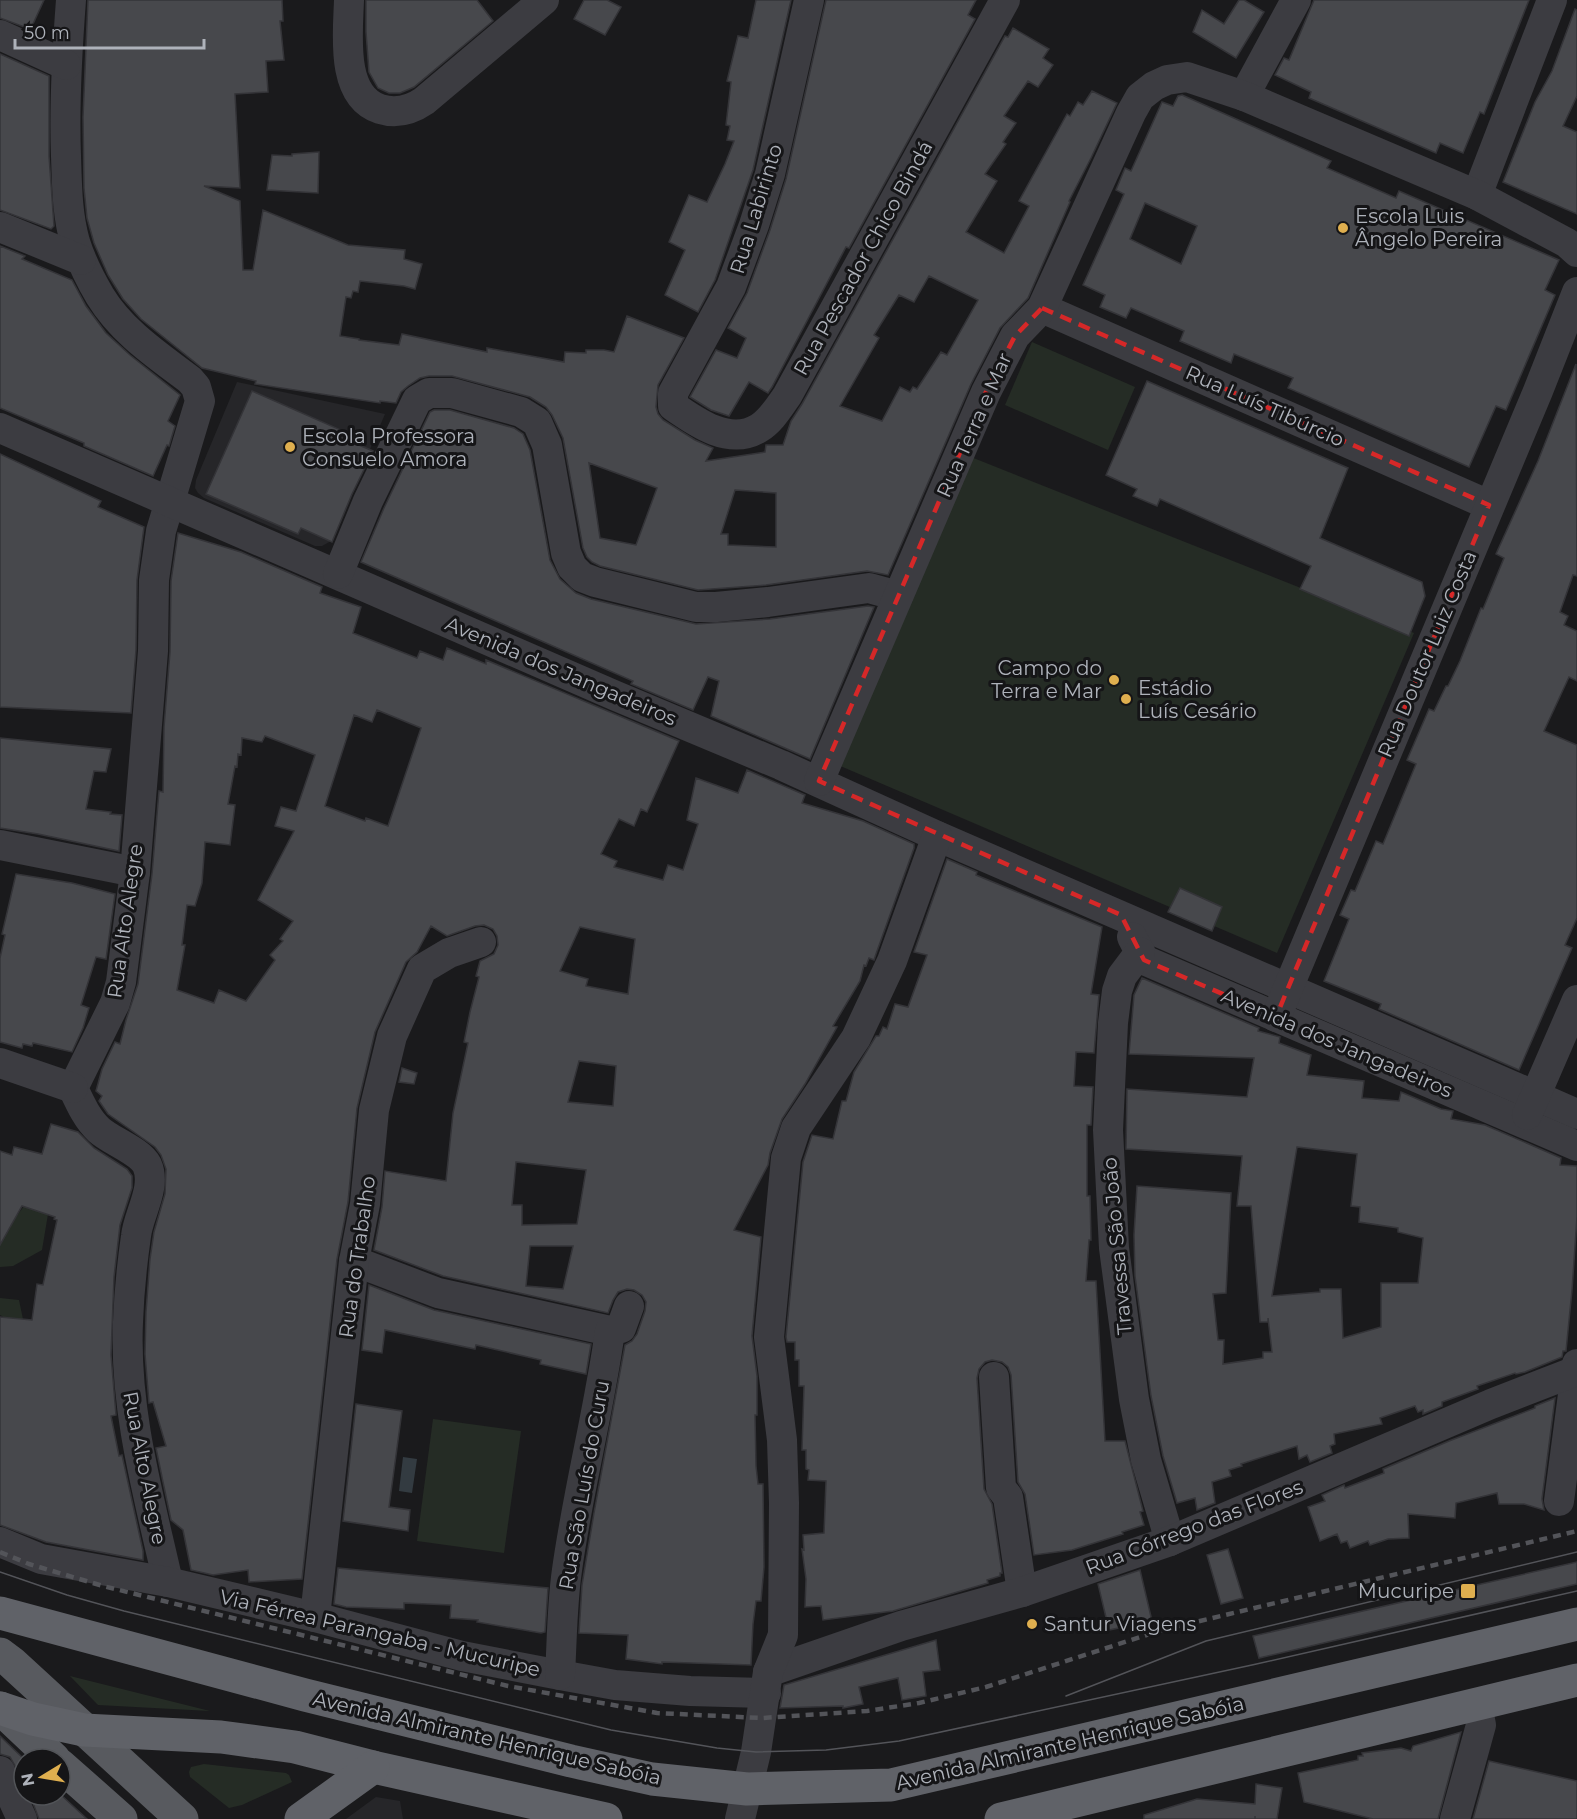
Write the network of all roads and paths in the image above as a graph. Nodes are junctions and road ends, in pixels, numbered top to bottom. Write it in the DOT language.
graph roads {
  1 [pos="71,0"];
  2 [pos="349,0"];
  3 [pos="544,0"];
  4 [pos="808,0"];
  5 [pos="1005,0"];
  6 [pos="1296,0"];
  7 [pos="1552,0"];
  8 [pos="0,35"];
  9 [pos="66,64"];
  10 [pos="1244,96"];
  11 [pos="1477,195"];
  12 [pos="0,227"];
  13 [pos="1577,252"];
  14 [pos="81,260"];
  15 [pos="1577,292"];
  16 [pos="1042,308"];
  17 [pos="673,406"];
  18 [pos="0,428"];
  19 [pos="170,502"];
  20 [pos="1489,505"];
  21 [pos="338,574"];
  22 [pos="898,596"];
  23 [pos="819,781"];
  24 [pos="937,836"];
  25 [pos="0,845"];
  26 [pos="135,872"];
  27 [pos="1121,915"];
  28 [pos="481,942"];
  29 [pos="1140,952"];
  30 [pos="1288,988"];
  31 [pos="1577,1000"];
  32 [pos="1276,1017"];
  33 [pos="0,1063"];
  34 [pos="73,1088"];
  35 [pos="1529,1110"];
  36 [pos="1577,1114"];
  37 [pos="1577,1146"];
  38 [pos="354,1261"];
  39 [pos="628,1306"];
  40 [pos="610,1331"];
  41 [pos="1577,1364"];
  42 [pos="1576,1371"];
  43 [pos="994,1377"];
  44 [pos="1559,1501"];
  45 [pos="1170,1541"];
  46 [pos="0,1542"];
  47 [pos="168,1582"];
  48 [pos="1022,1592"];
  49 [pos="0,1613"];
  50 [pos="315,1617"];
  51 [pos="1577,1624"];
  52 [pos="0,1654"];
  53 [pos="560,1675"];
  54 [pos="1577,1680"];
  55 [pos="767,1683"];
  56 [pos="1477,1704"];
  57 [pos="0,1708"];
  58 [pos="84,1730"];
  59 [pos="41,1747"];
  60 [pos="373,1767"];
  61 [pos="0,1771"];
  62 [pos="72,1776"];
  63 [pos="744,1804"];
  64 [pos="565,1815"];
  65 [pos="22,1819"];
  66 [pos="121,1819"];
  67 [pos="182,1819"];
  68 [pos="301,1819"];
  69 [pos="606,1819"];
  70 [pos="1001,1819"];
  71 [pos="1455,1819"];
  1 -- 9 [label="street"];
  2 -- 3 [label="street"];
  4 -- 17 [label="street, Rua Labirinto"];
  5 -- 17 [label="street, Rua Pescador Chico Bindá"];
  6 -- 10 [label="street"];
  7 -- 11 [label="street"];
  8 -- 9 [label="street"];
  9 -- 14 [label="street"];
  10 -- 11 [label="street"];
  10 -- 16 [label="street, Rua Terra e Mar"];
  11 -- 13 [label="street"];
  12 -- 14 [label="street"];
  14 -- 19 [label="street, Rua Alto Alegre"];
  15 -- 20 [label="street, Rua Doutor Luiz Costa"];
  16 -- 20 [label="street, Rua Luís Tibúrcio"];
  16 -- 22 [label="street, Rua Terra e Mar"];
  18 -- 19 [label="street, Avenida dos Jangadeiros"];
  19 -- 21 [label="street, Avenida dos Jangadeiros"];
  19 -- 26 [label="street, Rua Alto Alegre"];
  20 -- 30 [label="street, Rua Doutor Luiz Costa"];
  21 -- 22 [label="street"];
  21 -- 23 [label="street, Avenida dos Jangadeiros"];
  22 -- 23 [label="street, Rua Terra e Mar"];
  23 -- 24 [label="street, Avenida dos Jangadeiros"];
  24 -- 27 [label="street, Avenida dos Jangadeiros"];
  24 -- 55 [label="street"];
  25 -- 26 [label="street"];
  26 -- 34 [label="street, Rua Alto Alegre"];
  27 -- 29 [label="street, Avenida dos Jangadeiros"];
  27 -- 30 [label="street, Avenida dos Jangadeiros"];
  28 -- 38 [label="street, Rua do Trabalho"];
  29 -- 32 [label="street, Avenida dos Jangadeiros"];
  29 -- 45 [label="street, Travessa São João"];
  30 -- 32 [label="street, Rua Doutor Luiz Costa"];
  30 -- 35 [label="street, Avenida dos Jangadeiros"];
  31 -- 35 [label="street"];
  32 -- 35 [label="street, Avenida dos Jangadeiros"];
  33 -- 34 [label="street"];
  34 -- 47 [label="street, Rua Alto Alegre"];
  35 -- 36 [label="street, Avenida dos Jangadeiros"];
  35 -- 37 [label="street, Avenida dos Jangadeiros"];
  38 -- 40 [label="street"];
  38 -- 50 [label="street, Rua do Trabalho"];
  39 -- 40 [label="street"];
  40 -- 53 [label="street, Rua São Luís do Curu"];
  41 -- 42 [label="street"];
  42 -- 44 [label="street"];
  42 -- 45 [label="street, Rua Córrego das Flores"];
  43 -- 48 [label="street"];
  45 -- 48 [label="street, Rua Córrego das Flores"];
  46 -- 47 [label="street, Via Férrea Parangaba - Mucuripe"];
  47 -- 50 [label="street, Via Férrea Parangaba - Mucuripe"];
  48 -- 55 [label="street, Rua Córrego das Flores"];
  49 -- 63 [label="highway, Avenida Almirante Henrique Sabóia"];
  50 -- 53 [label="street, Via Férrea Parangaba - Mucuripe"];
  51 -- 63 [label="highway, Avenida Almirante Henrique Sabóia"];
  52 -- 58 [label="main road"];
  53 -- 55 [label="street, Via Férrea Parangaba - Mucuripe"];
  54 -- 56 [label="highway"];
  55 -- 63 [label="street"];
  56 -- 70 [label="highway"];
  56 -- 71 [label="street"];
  57 -- 58 [label="highway"];
  57 -- 59 [label="main road"];
  58 -- 60 [label="highway"];
  58 -- 67 [label="main road"];
  60 -- 64 [label="highway"];
  60 -- 68 [label="highway"];
  61 -- 65 [label="street"];
  62 -- 66 [label="main road"];
  64 -- 69 [label="highway"];
}
